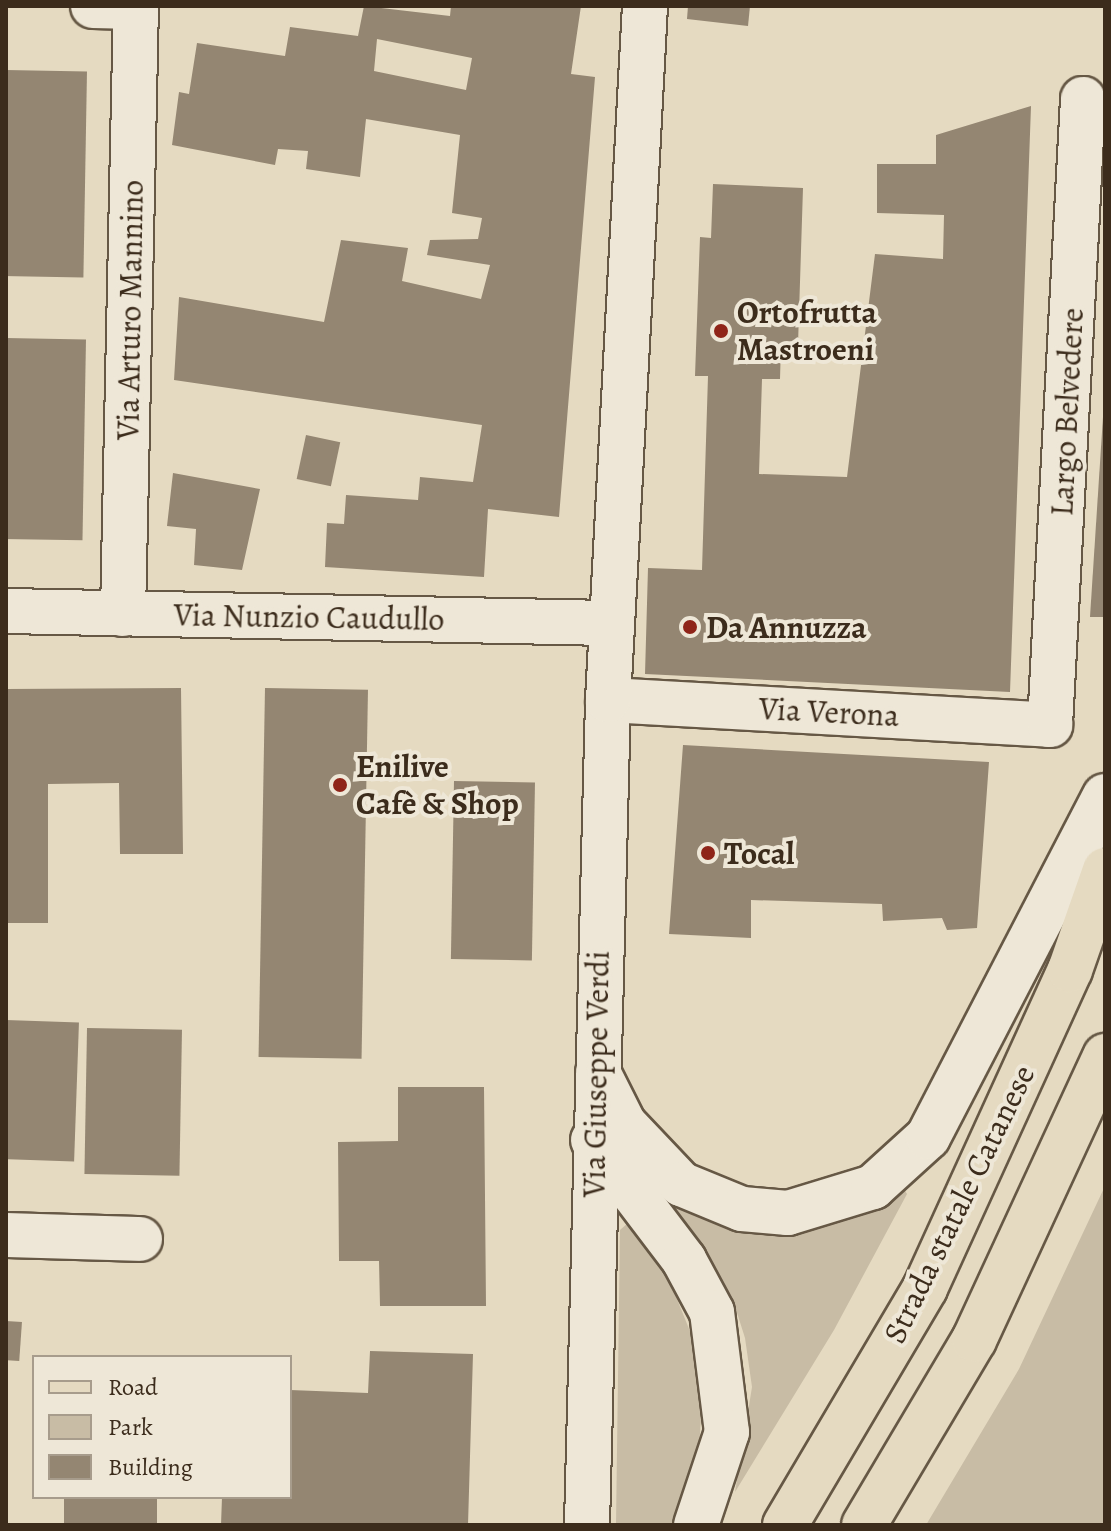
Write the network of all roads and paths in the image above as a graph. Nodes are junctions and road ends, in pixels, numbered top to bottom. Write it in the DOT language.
graph roads {
  1 [pos="93,6"];
  2 [pos="645,6"];
  3 [pos="136,7"];
  4 [pos="1083,99"];
  5 [pos="6,611"];
  6 [pos="123,614"];
  7 [pos="611,623"];
  8 [pos="608,700"];
  9 [pos="1050,725"];
  10 [pos="1105,796"];
  11 [pos="1105,870"];
  12 [pos="1105,1056"];
  13 [pos="595,1065"];
  14 [pos="593,1140"];
  15 [pos="648,1156"];
  16 [pos="6,1235"];
  17 [pos="140,1239"];
  18 [pos="587,1525"];
  19 [pos="696,1525"];
  20 [pos="785,1525"];
  21 [pos="864,1525"];
  1 -- 3 [label="main road"];
  2 -- 7 [label="main road, Via Giuseppe Verdi"];
  3 -- 6 [label="main road, Via Arturo Mannino"];
  4 -- 9 [label="main road, Largo Belvedere"];
  5 -- 6 [label="main road, Via Nunzio Caudullo"];
  6 -- 7 [label="main road, Via Nunzio Caudullo"];
  7 -- 8 [label="main road, Via Giuseppe Verdi"];
  8 -- 9 [label="main road, Via Verona"];
  8 -- 13 [label="main road, Via Giuseppe Verdi"];
  10 -- 15 [label="main road"];
  11 -- 20 [label="main road, Strada statale Catanese"];
  12 -- 21 [label="main road"];
  13 -- 14 [label="main road, Via Giuseppe Verdi"];
  13 -- 15 [label="main road"];
  14 -- 15 [label="main road"];
  14 -- 18 [label="main road, Via Giuseppe Verdi"];
  14 -- 19 [label="main road"];
  16 -- 17 [label="main road"];
}
